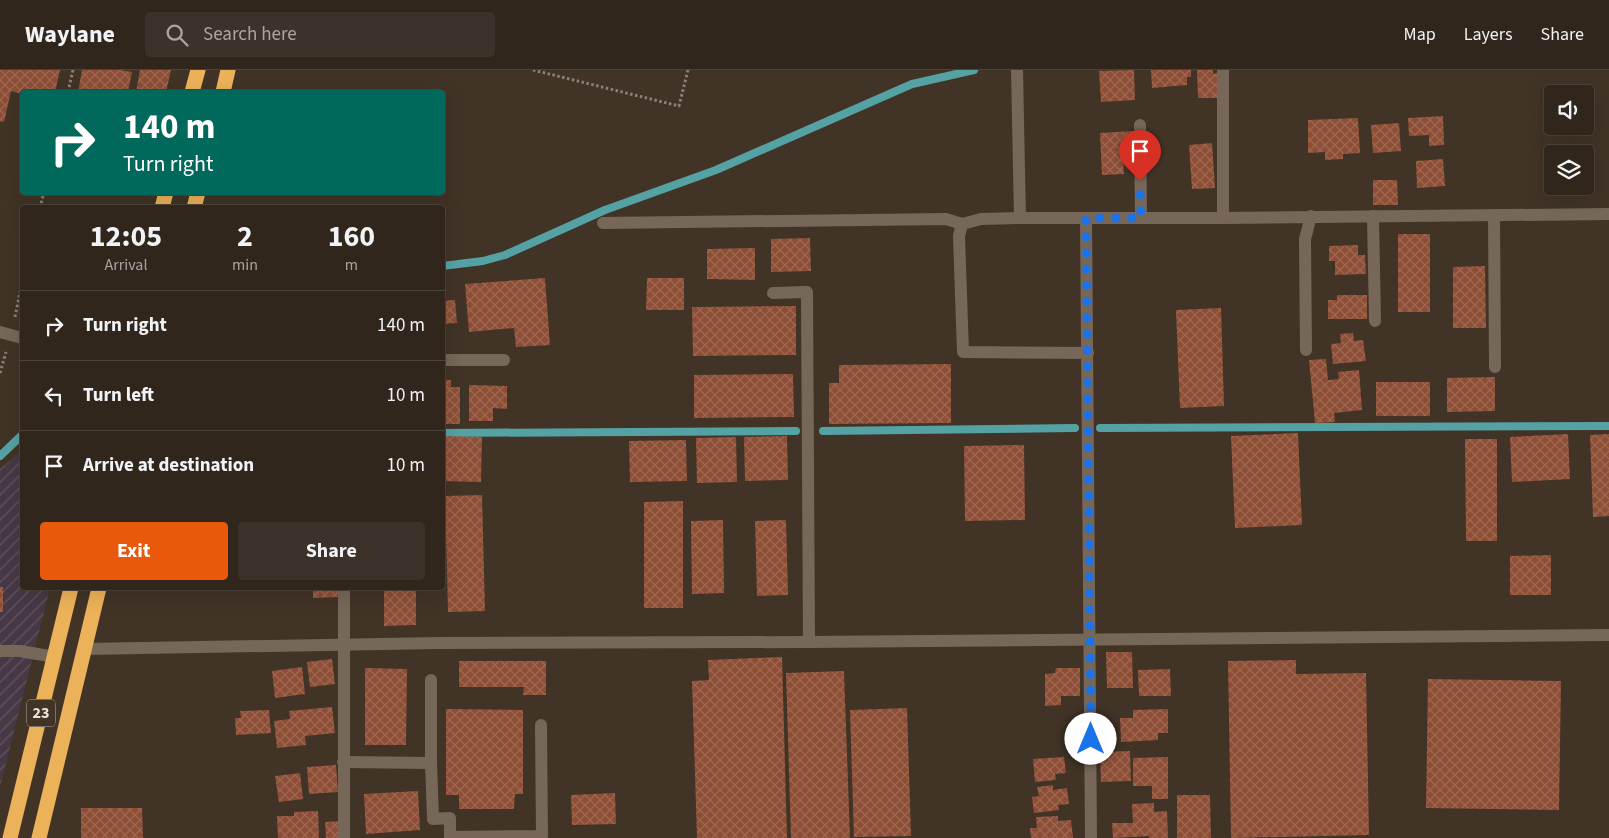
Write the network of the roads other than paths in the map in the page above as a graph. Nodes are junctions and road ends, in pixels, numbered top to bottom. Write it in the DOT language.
graph roads {
  1 [pos="198,70"];
  2 [pos="228,70"];
  3 [pos="1017,70"];
  4 [pos="1223,70"];
  5 [pos="193,90"];
  6 [pos="223,90"];
  7 [pos="1140,124"];
  8 [pos="1609,214"];
  9 [pos="1494,215"];
  10 [pos="1312,216"];
  11 [pos="1373,216"];
  12 [pos="1020,218"];
  13 [pos="1086,218"];
  14 [pos="1141,218"];
  15 [pos="1223,218"];
  16 [pos="602,223"];
  17 [pos="962,224"];
  18 [pos="773,293"];
  19 [pos="1376,321"];
  20 [pos="0,332"];
  21 [pos="20,337"];
  22 [pos="1306,350"];
  23 [pos="1088,353"];
  24 [pos="445,360"];
  25 [pos="504,360"];
  26 [pos="1495,367"];
  27 [pos="71,590"];
  28 [pos="98,590"];
  29 [pos="344,590"];
  30 [pos="1609,635"];
  31 [pos="1090,640"];
  32 [pos="810,642"];
  33 [pos="344,645"];
  34 [pos="84,648"];
  35 [pos="0,651"];
  36 [pos="55,657"];
  37 [pos="431,680"];
  38 [pos="540,725"];
  39 [pos="343,762"];
  40 [pos="431,763"];
  41 [pos="10,838"];
  42 [pos="39,838"];
  43 [pos="344,838"];
  44 [pos="1091,838"];
  1 -- 5 [label="highway"];
  2 -- 6 [label="highway"];
  3 -- 12 [label="street"];
  4 -- 15 [label="street"];
  7 -- 14 [label="street"];
  8 -- 9 [label="street"];
  9 -- 11 [label="street"];
  9 -- 26 [label="street"];
  10 -- 11 [label="street"];
  10 -- 15 [label="street"];
  10 -- 22 [label="street"];
  11 -- 19 [label="street"];
  12 -- 13 [label="street"];
  12 -- 17 [label="street"];
  13 -- 14 [label="street"];
  13 -- 23 [label="street"];
  14 -- 15 [label="street"];
  16 -- 17 [label="street"];
  17 -- 23 [label="street"];
  18 -- 32 [label="street"];
  20 -- 21 [label="street"];
  23 -- 31 [label="street"];
  24 -- 25 [label="street"];
  27 -- 36 [label="highway, 23"];
  28 -- 34 [label="highway, 23"];
  29 -- 33 [label="street"];
  30 -- 31 [label="street"];
  31 -- 32 [label="street"];
  31 -- 44 [label="street"];
  32 -- 33 [label="street"];
  33 -- 34 [label="street"];
  33 -- 39 [label="street"];
  34 -- 42 [label="highway, 23"];
  35 -- 36 [label="street"];
  36 -- 41 [label="highway, 23"];
  37 -- 40 [label="street"];
  38 -- 40 [label="street"];
  39 -- 40 [label="street"];
  39 -- 43 [label="street"];
}
